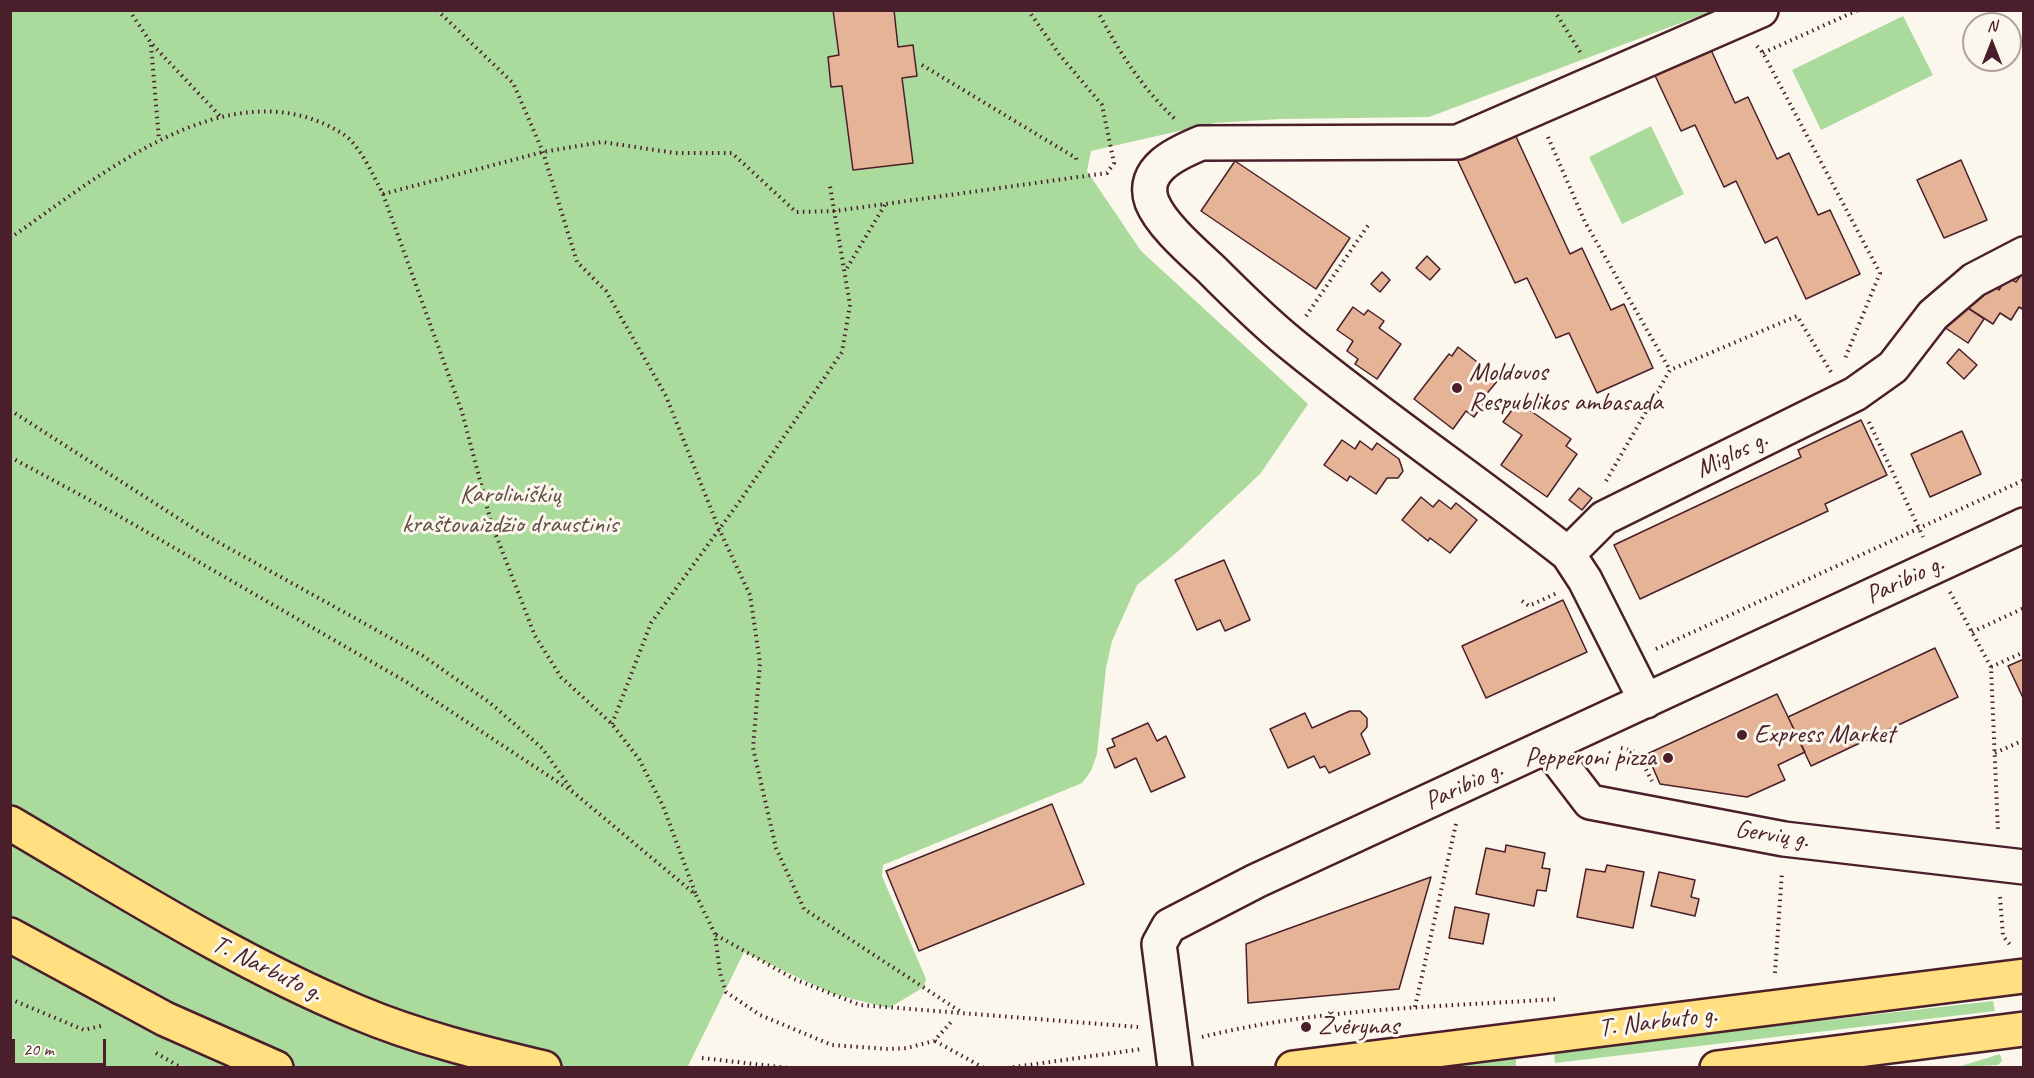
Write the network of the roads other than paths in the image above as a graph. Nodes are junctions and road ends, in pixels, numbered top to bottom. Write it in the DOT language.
graph roads {
  1 [pos="1761,10"];
  2 [pos="2024,254"];
  3 [pos="2024,525"];
  4 [pos="1568,554"];
  5 [pos="1646,701"];
  6 [pos="1548,747"];
  7 [pos="10,823"];
  8 [pos="2011,866"];
  9 [pos="10,935"];
  10 [pos="2024,976"];
  11 [pos="2024,1029"];
  12 [pos="1172,1047"];
  13 [pos="1358,1064"];
  14 [pos="276,1068"];
  15 [pos="544,1068"];
  16 [pos="1293,1068"];
  17 [pos="1717,1068"];
  1 -- 4 [label="street"];
  2 -- 4 [label="street, Miglos g."];
  3 -- 5 [label="street, Paribio g."];
  4 -- 5 [label="street"];
  5 -- 6 [label="street, Paribio g."];
  6 -- 8 [label="street, Gervių g."];
  6 -- 12 [label="street, Paribio g."];
  7 -- 15 [label="main road, T. Narbuto g."];
  9 -- 14 [label="main road"];
  10 -- 13 [label="main road, T. Narbuto g."];
  11 -- 17 [label="main road, T. Narbuto g."];
  13 -- 16 [label="main road, T. Narbuto g."];
}
